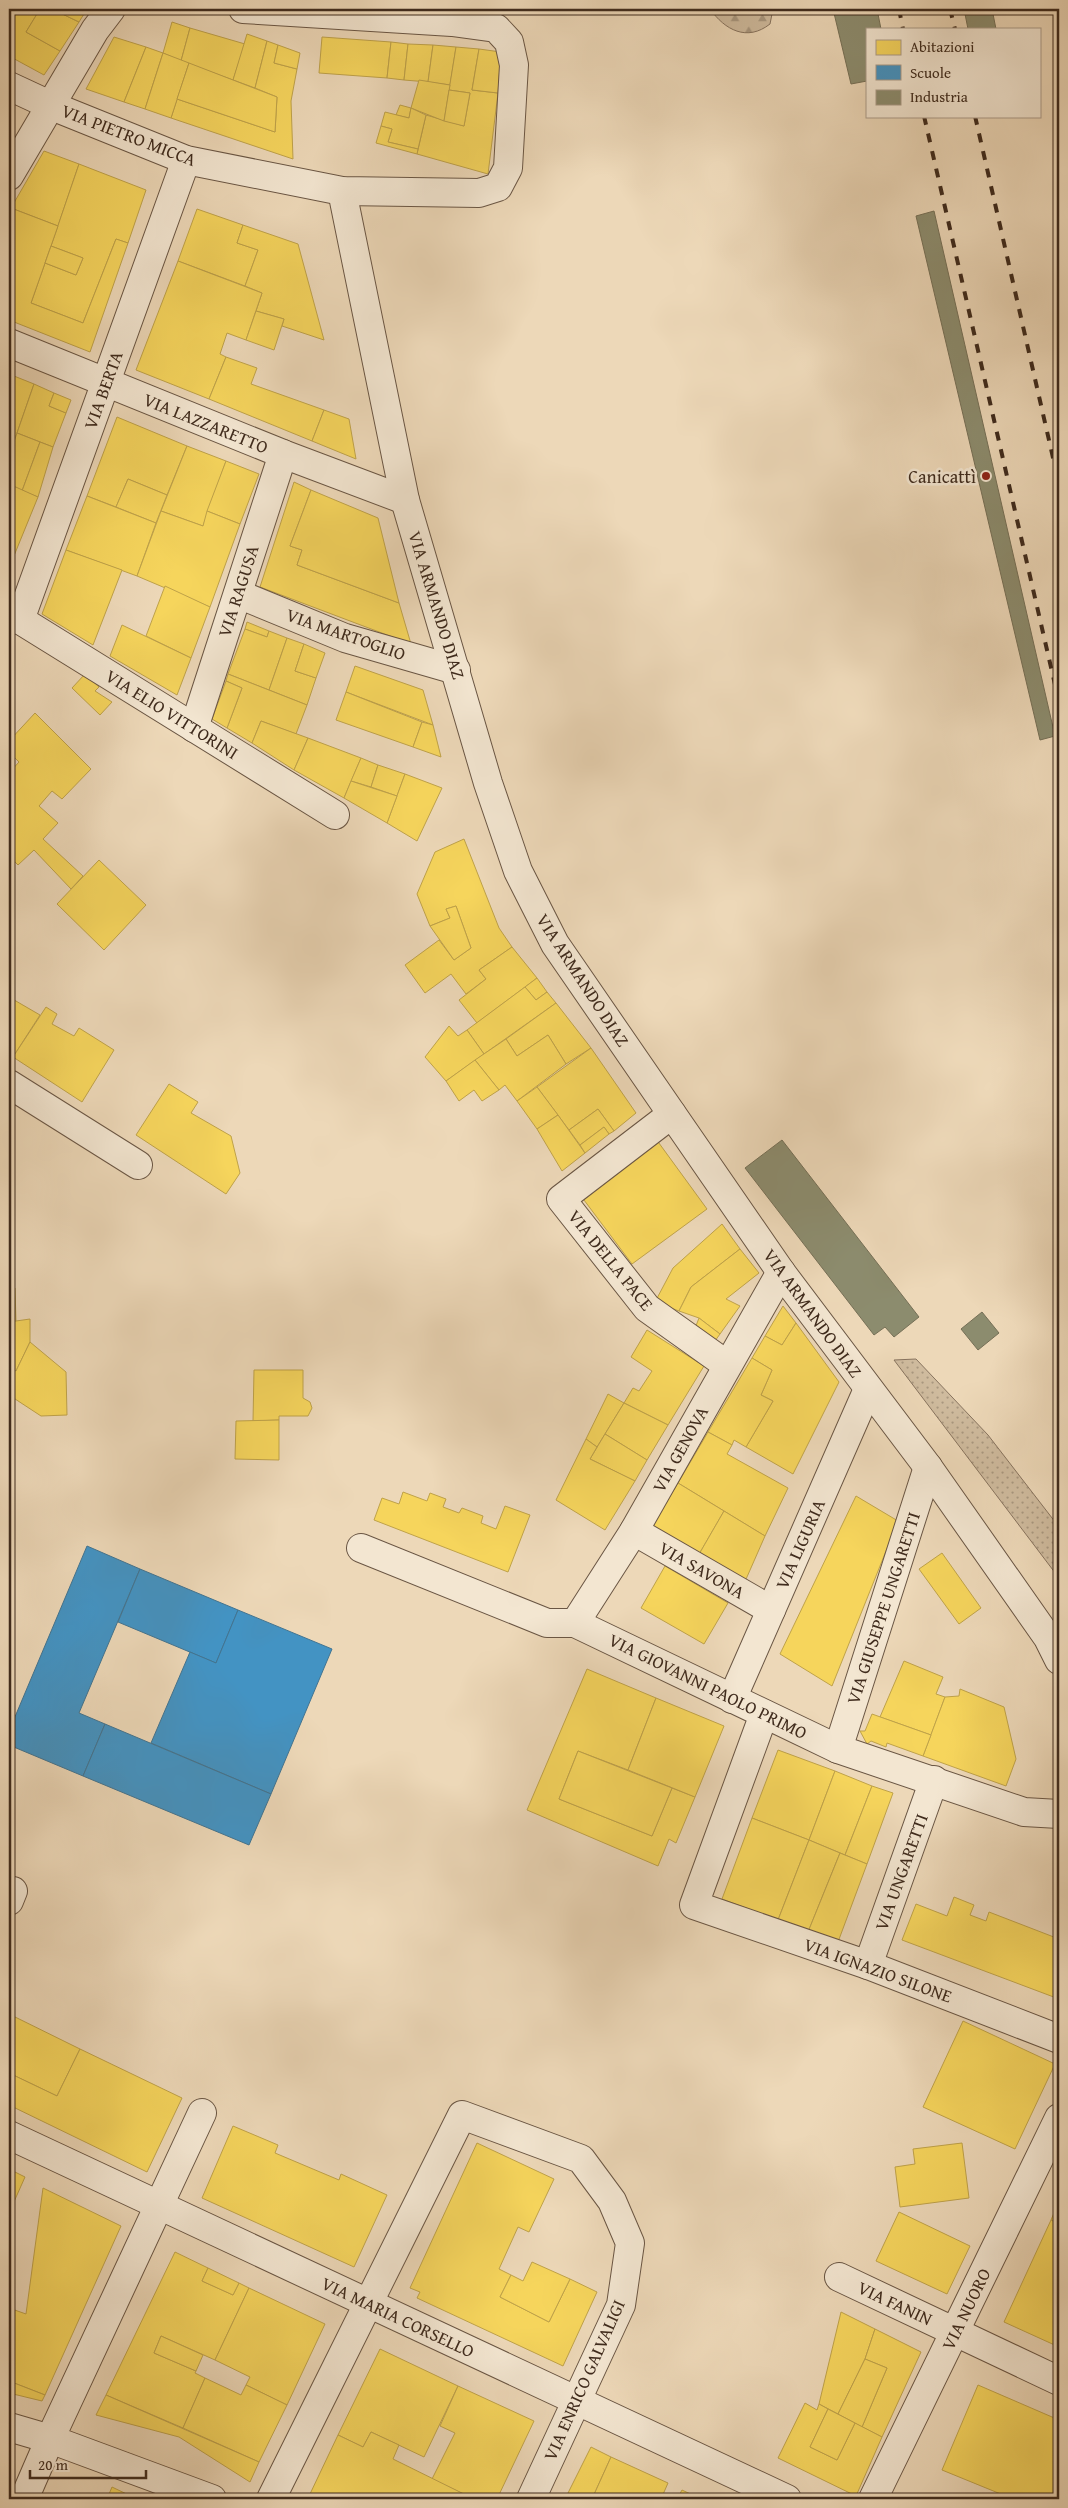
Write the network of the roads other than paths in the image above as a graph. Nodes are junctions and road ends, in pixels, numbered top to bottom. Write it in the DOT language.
graph roads {
  1 [pos="111,9"];
  2 [pos="243,9"];
  3 [pos="451,16"];
  4 [pos="9,86"];
  5 [pos="52,106"];
  6 [pos="186,160"];
  7 [pos="9,176"];
  8 [pos="342,191"];
  9 [pos="9,343"];
  10 [pos="106,383"];
  11 [pos="283,454"];
  12 [pos="405,500"];
  13 [pos="238,594"];
  14 [pos="14,617"];
  15 [pos="456,670"];
  16 [pos="194,728"];
  17 [pos="335,815"];
  18 [pos="9,1084"];
  19 [pos="672,1114"];
  20 [pos="138,1165"];
  21 [pos="781,1272"];
  22 [pos="728,1365"];
  23 [pos="868,1389"];
  24 [pos="928,1467"];
  25 [pos="634,1531"];
  26 [pos="361,1548"];
  27 [pos="771,1610"];
  28 [pos="575,1623"];
  29 [pos="1059,1660"];
  30 [pos="732,1699"];
  31 [pos="764,1714"];
  32 [pos="838,1748"];
  33 [pos="934,1780"];
  34 [pos="1059,1814"];
  35 [pos="868,1965"];
  36 [pos="1059,2039"];
  37 [pos="202,2113"];
  38 [pos="1059,2118"];
  39 [pos="9,2135"];
  40 [pos="160,2206"];
  41 [pos="839,2278"];
  42 [pos="368,2303"];
  43 [pos="955,2331"];
  44 [pos="1059,2381"];
  45 [pos="576,2400"];
  46 [pos="9,2427"];
  47 [pos="50,2439"];
  48 [pos="24,2499"];
  49 [pos="212,2499"];
  50 [pos="271,2499"];
  51 [pos="531,2499"];
  52 [pos="787,2499"];
  53 [pos="873,2499"];
  1 -- 5 [label="street"];
  2 -- 3 [label="street, VIA PIETRO MICCA"];
  3 -- 8 [label="street, VIA PIETRO MICCA"];
  4 -- 5 [label="street, VIA PIETRO MICCA"];
  5 -- 6 [label="street, VIA PIETRO MICCA"];
  5 -- 7 [label="street"];
  6 -- 8 [label="street, VIA PIETRO MICCA"];
  6 -- 10 [label="street, VIA BERTA"];
  8 -- 12 [label="street, VIA ARMANDO DIAZ"];
  9 -- 10 [label="street, VIA LAZZARETTO"];
  10 -- 11 [label="street, VIA LAZZARETTO"];
  10 -- 14 [label="street, VIA BERTA"];
  11 -- 12 [label="street, VIA LAZZARETTO"];
  11 -- 13 [label="street, VIA RAGUSA"];
  12 -- 15 [label="street, VIA ARMANDO DIAZ"];
  13 -- 15 [label="street, VIA MARTOGLIO"];
  13 -- 16 [label="street, VIA RAGUSA"];
  14 -- 16 [label="street, VIA ELIO VITTORINI"];
  15 -- 19 [label="street, VIA ARMANDO DIAZ"];
  16 -- 17 [label="street, VIA ELIO VITTORINI"];
  18 -- 20 [label="street"];
  19 -- 21 [label="street, VIA ARMANDO DIAZ"];
  19 -- 22 [label="street, VIA DELLA PACE"];
  21 -- 22 [label="street, VIA GENOVA"];
  21 -- 23 [label="street, VIA ARMANDO DIAZ"];
  22 -- 25 [label="street, VIA GENOVA"];
  23 -- 24 [label="street, VIA ARMANDO DIAZ"];
  23 -- 27 [label="street, VIA LIGURIA"];
  24 -- 29 [label="street, VIA ARMANDO DIAZ"];
  24 -- 32 [label="street, VIA GIUSEPPE UNGARETTI"];
  25 -- 27 [label="street, VIA SAVONA"];
  25 -- 28 [label="street, VIA GENOVA"];
  26 -- 28 [label="street, VIA GIOVANNI PAOLO PRIMO"];
  27 -- 30 [label="street, VIA LIGURIA"];
  28 -- 30 [label="street, VIA GIOVANNI PAOLO PRIMO"];
  30 -- 31 [label="street, VIA GIOVANNI PAOLO PRIMO"];
  31 -- 32 [label="street, VIA GIOVANNI PAOLO PRIMO"];
  31 -- 35 [label="street, VIA IGNAZIO SILONE"];
  32 -- 33 [label="street, VIA GIOVANNI PAOLO PRIMO"];
  33 -- 34 [label="street, VIA GIOVANNI PAOLO PRIMO"];
  33 -- 35 [label="street, VIA UNGARETTI"];
  35 -- 36 [label="street, VIA IGNAZIO SILONE"];
  37 -- 40 [label="street"];
  38 -- 43 [label="street, VIA NUORO"];
  39 -- 40 [label="street, VIA MARIA CORSELLO"];
  40 -- 42 [label="street, VIA MARIA CORSELLO"];
  40 -- 47 [label="street"];
  41 -- 43 [label="street, VIA FANIN"];
  42 -- 45 [label="street, VIA MARIA CORSELLO"];
  42 -- 45 [label="street, VIA ENRICO GALVALIGI"];
  42 -- 50 [label="street"];
  43 -- 44 [label="street, VIA FANIN"];
  43 -- 53 [label="street, VIA NUORO"];
  45 -- 51 [label="street, VIA ENRICO GALVALIGI"];
  45 -- 52 [label="street, VIA MARIA CORSELLO"];
  46 -- 47 [label="street"];
  47 -- 48 [label="street"];
  47 -- 49 [label="street"];
}
